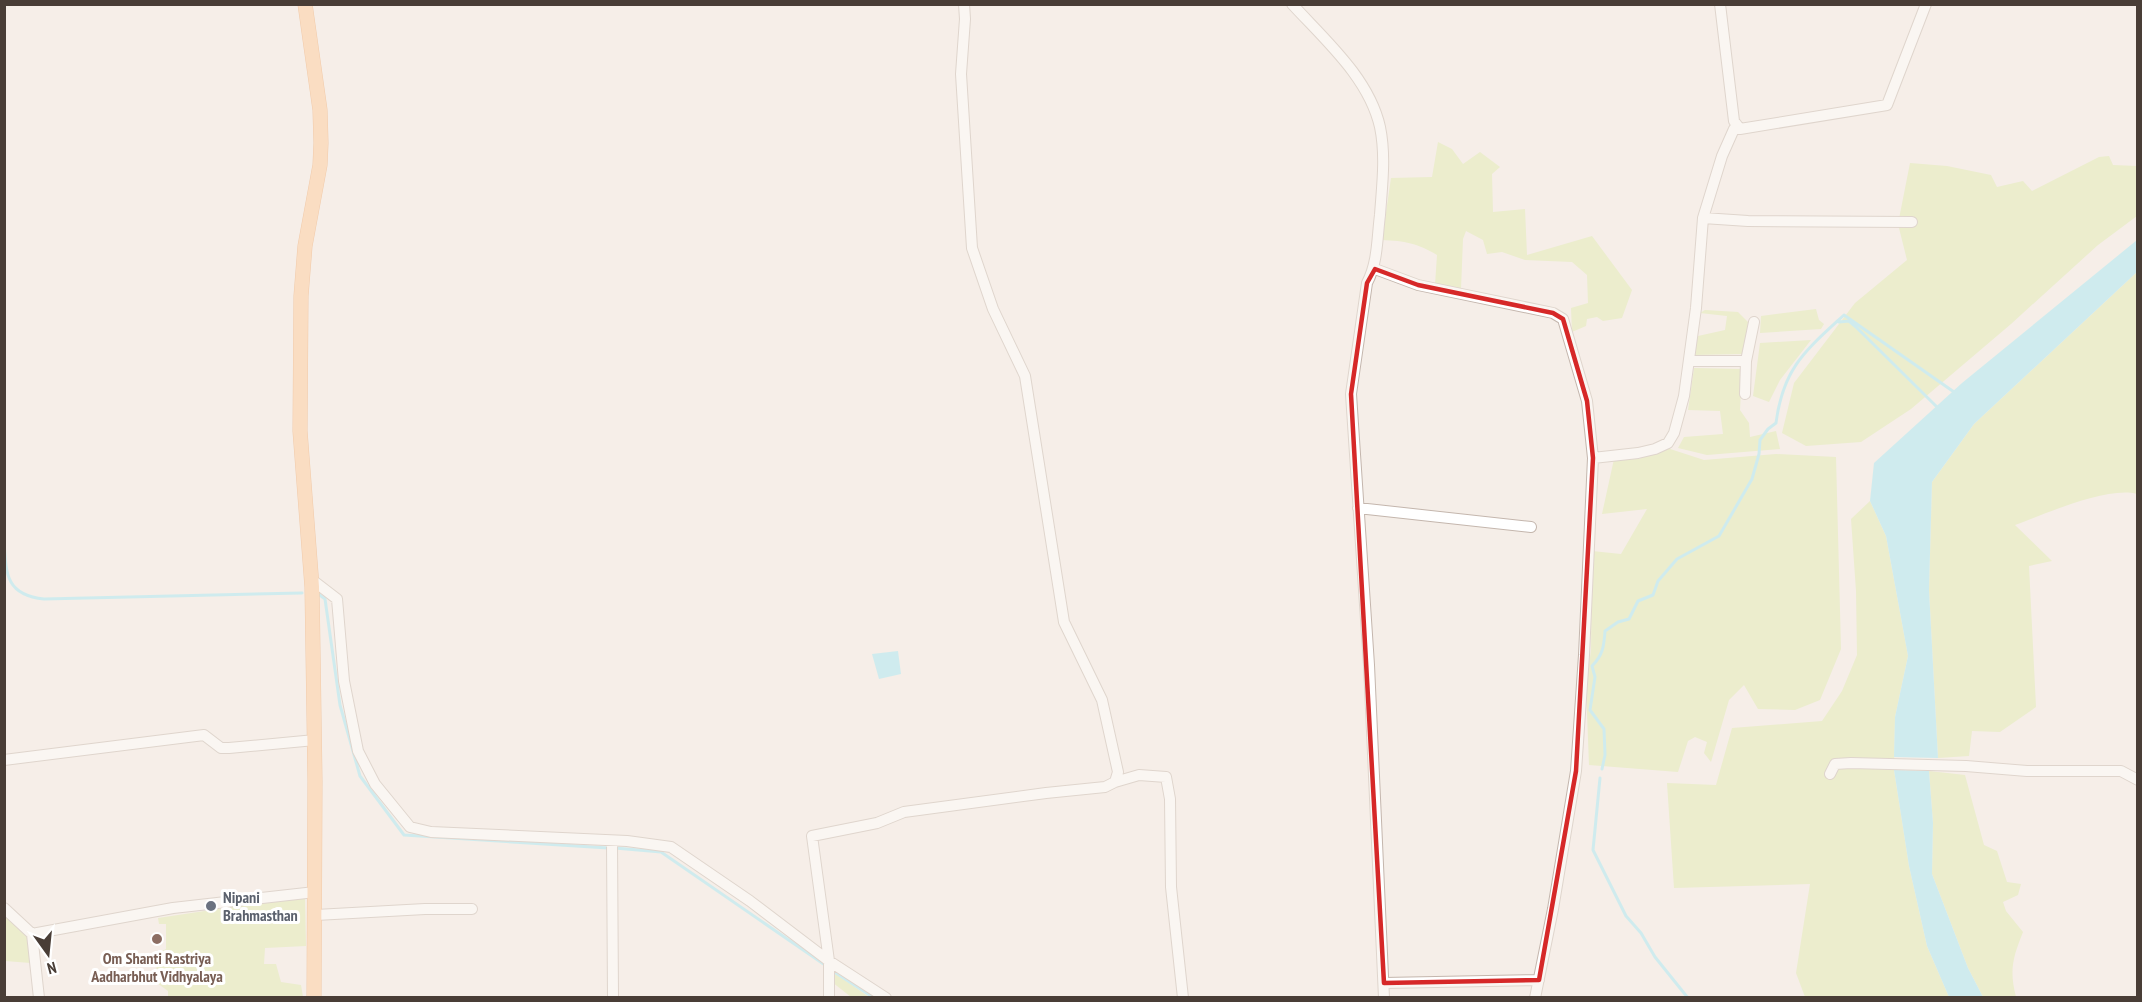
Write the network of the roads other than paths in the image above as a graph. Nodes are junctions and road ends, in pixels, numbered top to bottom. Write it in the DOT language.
graph roads {
  1 [pos="306,4"];
  2 [pos="964,4"];
  3 [pos="1292,4"];
  4 [pos="1720,4"];
  5 [pos="1926,4"];
  6 [pos="1740,129"];
  7 [pos="1703,218"];
  8 [pos="1912,222"];
  9 [pos="1375,269"];
  10 [pos="1754,322"];
  11 [pos="1689,361"];
  12 [pos="1746,361"];
  13 [pos="1745,394"];
  14 [pos="1593,458"];
  15 [pos="1358,508"];
  16 [pos="1531,527"];
  17 [pos="311,579"];
  18 [pos="315,740"];
  19 [pos="4,760"];
  20 [pos="1830,774"];
  21 [pos="2138,780"];
  22 [pos="1115,782"];
  23 [pos="612,841"];
  24 [pos="315,892"];
  25 [pos="4,908"];
  26 [pos="472,909"];
  27 [pos="315,915"];
  28 [pos="32,934"];
  29 [pos="829,966"];
  30 [pos="1539,980"];
  31 [pos="1383,983"];
  32 [pos="39,998"];
  33 [pos="314,998"];
  34 [pos="613,998"];
  35 [pos="829,998"];
  36 [pos="886,998"];
  37 [pos="1183,998"];
  38 [pos="1384,998"];
  39 [pos="1535,998"];
  1 -- 17 [label="main road"];
  2 -- 22 [label="street"];
  3 -- 9 [label="street"];
  4 -- 6 [label="street"];
  5 -- 6 [label="street"];
  6 -- 7 [label="street"];
  7 -- 8 [label="street"];
  7 -- 11 [label="street"];
  9 -- 14 [label="street"];
  9 -- 15 [label="street"];
  10 -- 12 [label="street"];
  11 -- 12 [label="street"];
  11 -- 14 [label="street"];
  12 -- 13 [label="street"];
  14 -- 30 [label="street"];
  15 -- 16 [label="street"];
  15 -- 31 [label="street"];
  17 -- 18 [label="main road"];
  17 -- 23 [label="street"];
  18 -- 19 [label="street"];
  18 -- 24 [label="main road"];
  20 -- 21 [label="street"];
  22 -- 29 [label="street"];
  22 -- 37 [label="street"];
  23 -- 29 [label="street"];
  23 -- 34 [label="street"];
  24 -- 27 [label="main road"];
  24 -- 28 [label="street"];
  25 -- 28 [label="street"];
  26 -- 27 [label="street"];
  27 -- 33 [label="main road"];
  28 -- 32 [label="street"];
  29 -- 35 [label="street"];
  29 -- 36 [label="street"];
  30 -- 31 [label="street"];
  30 -- 39 [label="street"];
  31 -- 38 [label="street"];
}
